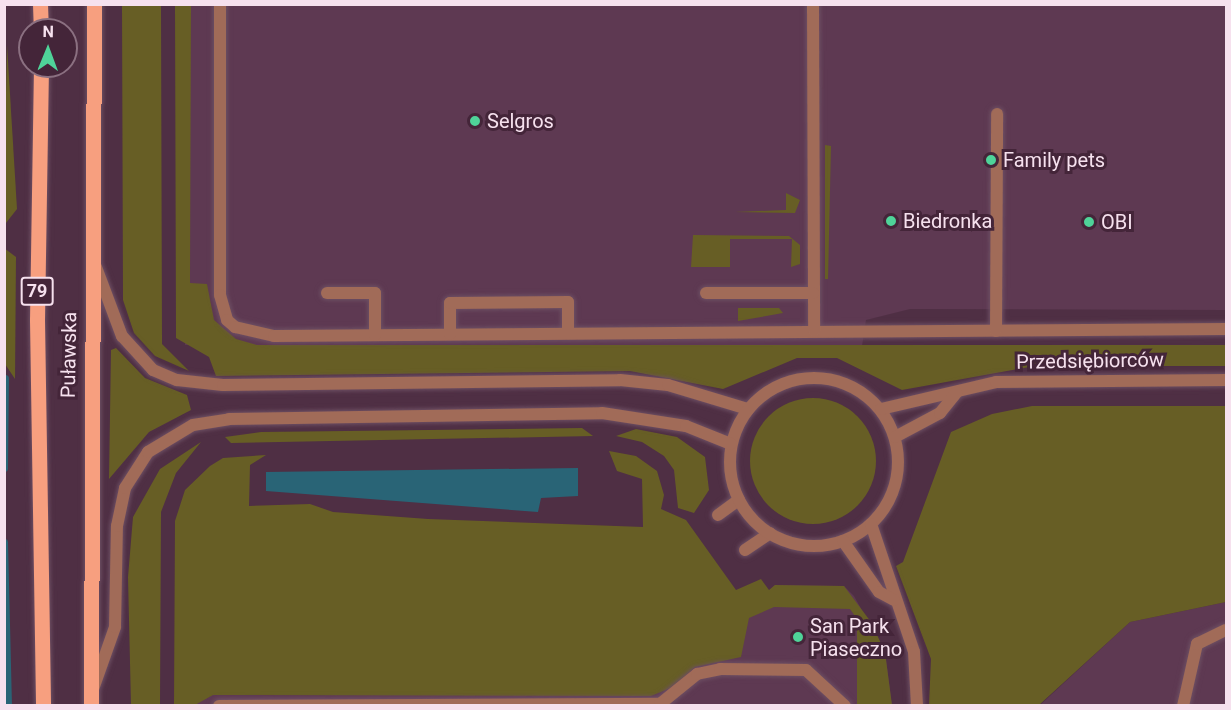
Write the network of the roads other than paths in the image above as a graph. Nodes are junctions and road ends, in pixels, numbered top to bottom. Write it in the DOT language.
graph roads {
  1 [pos="94,4"];
  2 [pos="220,4"];
  3 [pos="813,4"];
  4 [pos="41,78"];
  5 [pos="997,114"];
  6 [pos="91,252"];
  7 [pos="327,293"];
  8 [pos="706,293"];
  9 [pos="813,293"];
  10 [pos="1227,329"];
  11 [pos="814,331"];
  12 [pos="996,331"];
  13 [pos="568,333"];
  14 [pos="450,334"];
  15 [pos="375,335"];
  16 [pos="1227,380"];
  17 [pos="956,393"];
  18 [pos="748,410"];
  19 [pos="881,410"];
  20 [pos="895,436"];
  21 [pos="731,444"];
  22 [pos="739,500"];
  23 [pos="717,515"];
  24 [pos="871,524"];
  25 [pos="770,533"];
  26 [pos="843,540"];
  27 [pos="745,550"];
  28 [pos="894,600"];
  29 [pos="1227,630"];
  30 [pos="91,701"];
  31 [pos="42,705"];
  32 [pos="219,705"];
  33 [pos="845,705"];
  34 [pos="917,705"];
  35 [pos="1183,705"];
  1 -- 6 [label="main road, Puławska"];
  2 -- 15 [label="street"];
  3 -- 9 [label="street"];
  4 -- 31 [label="main road, Puławska / 79"];
  5 -- 12 [label="street"];
  6 -- 18 [label="street"];
  6 -- 30 [label="main road, Puławska"];
  7 -- 15 [label="street"];
  8 -- 9 [label="street"];
  9 -- 11 [label="street"];
  10 -- 12 [label="street"];
  11 -- 12 [label="street"];
  11 -- 13 [label="street"];
  13 -- 14 [label="street"];
  13 -- 14 [label="street"];
  14 -- 15 [label="street"];
  16 -- 17 [label="street, Przedsiębiorców"];
  17 -- 19 [label="street, Przedsiębiorców"];
  17 -- 20 [label="street"];
  18 -- 19 [label="street"];
  18 -- 21 [label="street"];
  19 -- 20 [label="street"];
  20 -- 24 [label="street"];
  21 -- 22 [label="street"];
  21 -- 30 [label="street"];
  22 -- 23 [label="street"];
  22 -- 25 [label="street"];
  24 -- 26 [label="street"];
  24 -- 28 [label="street"];
  25 -- 26 [label="street"];
  25 -- 27 [label="street"];
  26 -- 28 [label="street"];
  28 -- 34 [label="street"];
  29 -- 35 [label="street"];
  32 -- 33 [label="street"];
}
